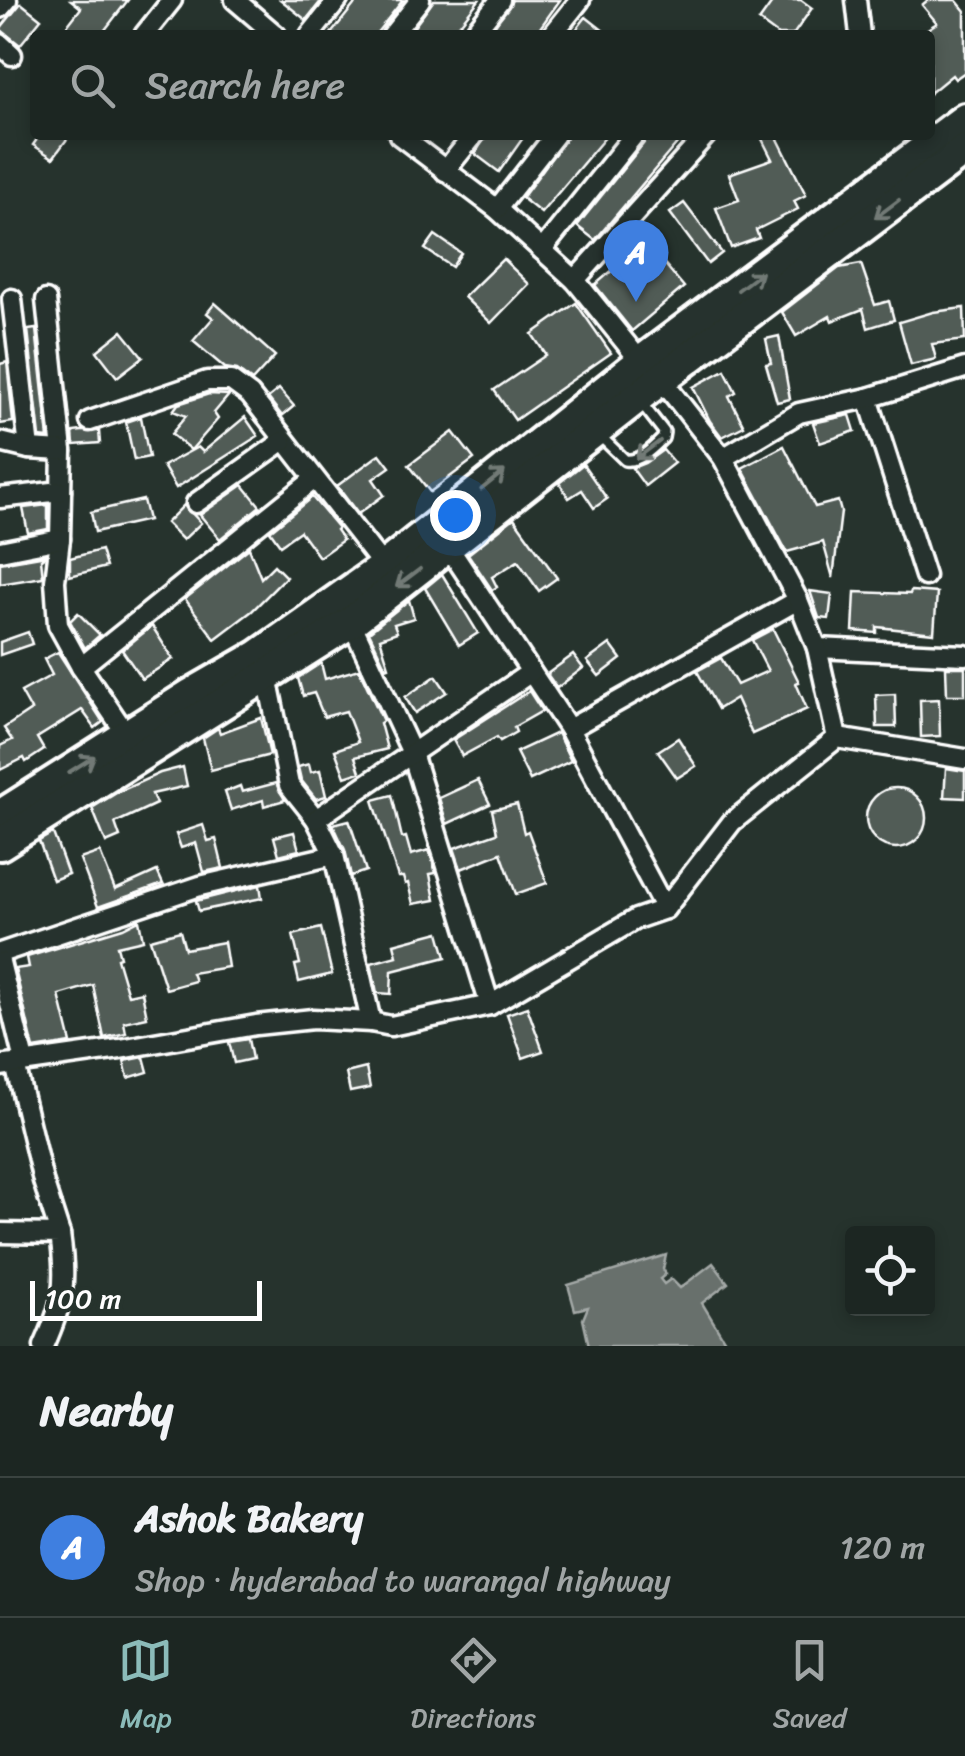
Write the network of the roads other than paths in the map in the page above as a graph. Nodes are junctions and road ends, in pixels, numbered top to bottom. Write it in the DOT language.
graph roads {
  1 [pos="7,0"];
  2 [pos="172,0"];
  3 [pos="235,0"];
  4 [pos="338,0"];
  5 [pos="420,0"];
  6 [pos="500,0"];
  7 [pos="580,0"];
  8 [pos="856,0"];
  9 [pos="0,8"];
  10 [pos="148,30"];
  11 [pos="270,30"];
  12 [pos="314,30"];
  13 [pos="396,30"];
  14 [pos="476,30"];
  15 [pos="556,30"];
  16 [pos="855,30"];
  17 [pos="965,118"];
  18 [pos="935,134"];
  19 [pos="405,140"];
  20 [pos="470,140"];
  21 [pos="551,140"];
  22 [pos="630,140"];
  23 [pos="701,140"];
  24 [pos="919,143"];
  25 [pos="965,150"];
  26 [pos="445,171"];
  27 [pos="496,209"];
  28 [pos="542,250"];
  29 [pos="575,280"];
  30 [pos="12,299"];
  31 [pos="46,300"];
  32 [pos="965,368"];
  33 [pos="651,370"];
  34 [pos="637,398"];
  35 [pos="868,398"];
  36 [pos="90,421"];
  37 [pos="596,431"];
  38 [pos="284,441"];
  39 [pos="0,442"];
  40 [pos="29,450"];
  41 [pos="62,450"];
  42 [pos="723,458"];
  43 [pos="313,480"];
  44 [pos="62,492"];
  45 [pos="0,498"];
  46 [pos="196,503"];
  47 [pos="60,539"];
  48 [pos="448,548"];
  49 [pos="0,551"];
  50 [pos="384,567"];
  51 [pos="926,576"];
  52 [pos="798,600"];
  53 [pos="351,622"];
  54 [pos="818,648"];
  55 [pos="965,656"];
  56 [pos="82,668"];
  57 [pos="531,672"];
  58 [pos="267,676"];
  59 [pos="568,729"];
  60 [pos="127,735"];
  61 [pos="837,738"];
  62 [pos="412,752"];
  63 [pos="965,759"];
  64 [pos="0,816"];
  65 [pos="316,819"];
  66 [pos="0,844"];
  67 [pos="334,856"];
  68 [pos="664,909"];
  69 [pos="0,953"];
  70 [pos="0,962"];
  71 [pos="490,1006"];
  72 [pos="371,1022"];
  73 [pos="13,1064"];
  74 [pos="0,1233"];
  75 [pos="60,1234"];
  76 [pos="44,1346"];
  1 -- 9 [label="street"];
  2 -- 10 [label="street"];
  3 -- 11 [label="street"];
  4 -- 12 [label="street"];
  5 -- 13 [label="street"];
  6 -- 14 [label="street"];
  7 -- 15 [label="street"];
  8 -- 16 [label="street"];
  17 -- 18 [label="main road"];
  19 -- 26 [label="street"];
  20 -- 26 [label="street"];
  21 -- 27 [label="street"];
  22 -- 28 [label="street"];
  23 -- 29 [label="street"];
  33 -- 24 [label="main road, one-way"];
  25 -- 33 [label="main road, one-way"];
  26 -- 27 [label="street"];
  27 -- 28 [label="street"];
  28 -- 29 [label="street"];
  29 -- 33 [label="street"];
  30 -- 40 [label="street"];
  31 -- 41 [label="street"];
  32 -- 35 [label="street"];
  33 -- 34 [label="main road"];
  33 -- 42 [label="street"];
  50 -- 33 [label="main road, one-way"];
  34 -- 37 [label="main road"];
  34 -- 37 [label="lane, one-way"];
  35 -- 42 [label="street"];
  35 -- 51 [label="street"];
  36 -- 38 [label="street"];
  37 -- 48 [label="main road"];
  38 -- 43 [label="street"];
  38 -- 46 [label="street"];
  39 -- 40 [label="street"];
  40 -- 41 [label="street"];
  41 -- 44 [label="street"];
  42 -- 52 [label="street"];
  43 -- 50 [label="street"];
  43 -- 56 [label="street"];
  44 -- 45 [label="street"];
  44 -- 47 [label="street"];
  47 -- 49 [label="street"];
  47 -- 56 [label="street"];
  48 -- 53 [label="main road, one-way"];
  48 -- 57 [label="street"];
  50 -- 60 [label="main road"];
  52 -- 54 [label="street"];
  52 -- 59 [label="street"];
  53 -- 58 [label="main road"];
  53 -- 62 [label="street"];
  54 -- 55 [label="street"];
  54 -- 61 [label="street"];
  56 -- 60 [label="street"];
  57 -- 59 [label="street"];
  57 -- 62 [label="street"];
  58 -- 65 [label="street"];
  58 -- 66 [label="main road"];
  59 -- 68 [label="street"];
  64 -- 60 [label="main road, one-way"];
  61 -- 63 [label="street"];
  61 -- 68 [label="street"];
  62 -- 65 [label="street"];
  62 -- 71 [label="street"];
  65 -- 67 [label="street"];
  67 -- 69 [label="street"];
  67 -- 72 [label="street"];
  68 -- 71 [label="street"];
  70 -- 73 [label="street"];
  71 -- 72 [label="street"];
  72 -- 73 [label="street"];
  73 -- 75 [label="street"];
  74 -- 75 [label="street"];
  75 -- 76 [label="street"];
}
